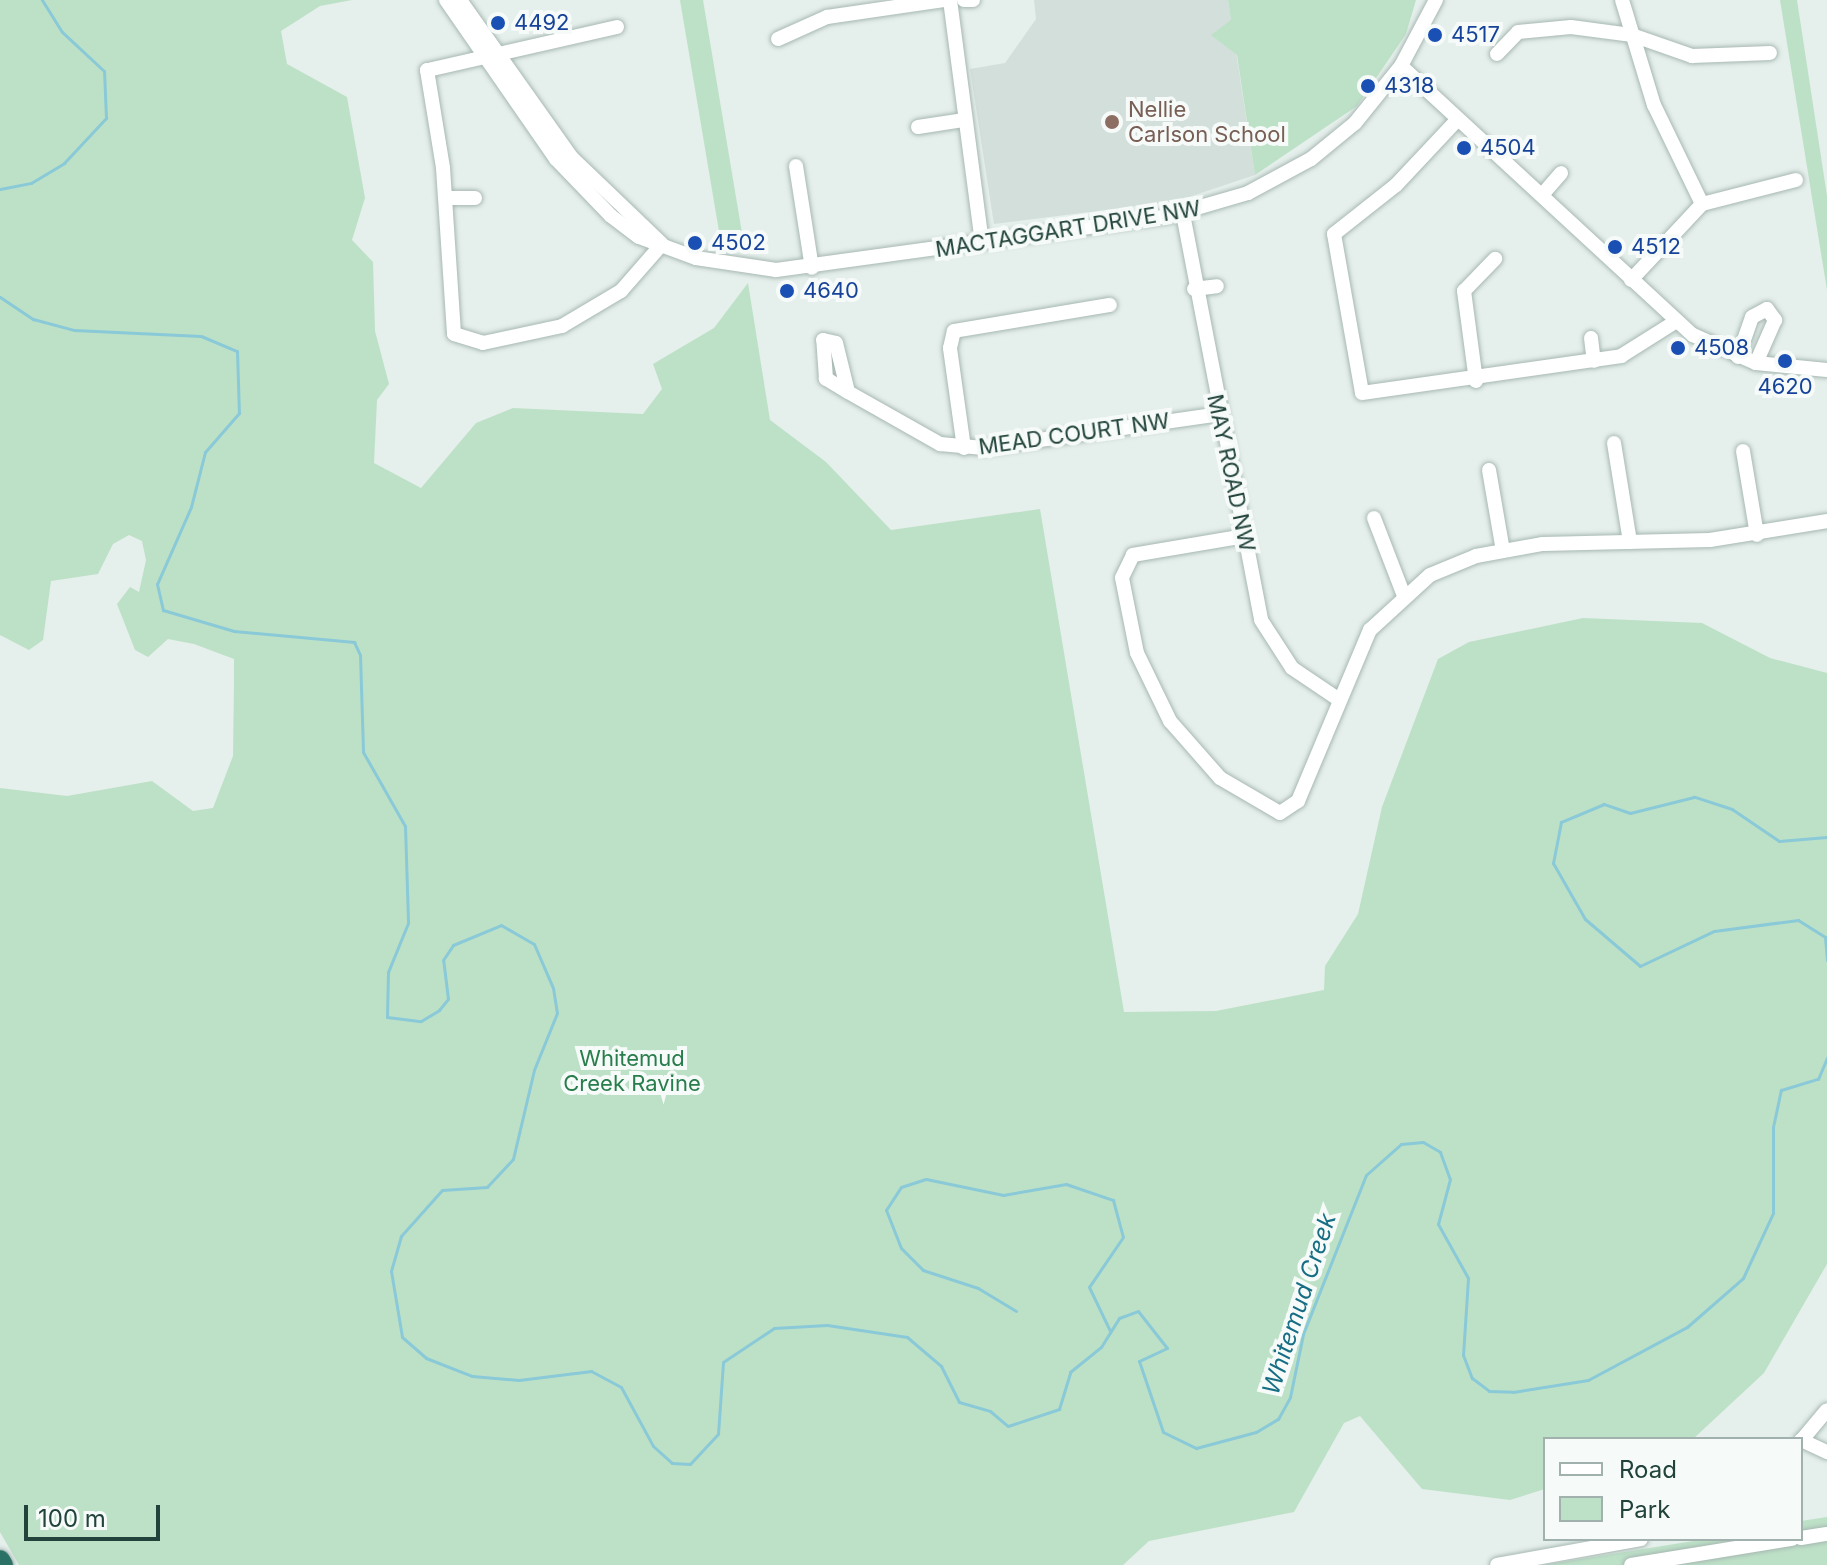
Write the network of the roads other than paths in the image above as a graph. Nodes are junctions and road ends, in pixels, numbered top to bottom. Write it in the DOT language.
graph roads {
  1 [pos="446,0"];
  2 [pos="460,0"];
  3 [pos="947,0"];
  4 [pos="964,0"];
  5 [pos="973,0"];
  6 [pos="1436,0"];
  7 [pos="1622,0"];
  8 [pos="617,27"];
  9 [pos="1632,35"];
  10 [pos="778,39"];
  11 [pos="488,52"];
  12 [pos="1770,53"];
  13 [pos="1497,54"];
  14 [pos="1401,66"];
  15 [pos="1458,119"];
  16 [pos="964,120"];
  17 [pos="918,127"];
  18 [pos="796,166"];
  19 [pos="1561,173"];
  20 [pos="1796,180"];
  21 [pos="1542,195"];
  22 [pos="445,198"];
  23 [pos="475,198"];
  24 [pos="1702,204"];
  25 [pos="1183,214"];
  26 [pos="982,243"];
  27 [pos="662,244"];
  28 [pos="1495,259"];
  29 [pos="812,268"];
  30 [pos="1631,280"];
  31 [pos="1217,286"];
  32 [pos="1194,289"];
  33 [pos="1110,305"];
  34 [pos="1675,322"];
  35 [pos="1591,338"];
  36 [pos="1738,357"];
  37 [pos="1594,361"];
  38 [pos="1756,363"];
  39 [pos="1827,370"];
  40 [pos="1476,381"];
  41 [pos="848,392"];
  42 [pos="1219,414"];
  43 [pos="1614,443"];
  44 [pos="964,448"];
  45 [pos="1743,451"];
  46 [pos="1489,470"];
  47 [pos="1374,518"];
  48 [pos="1827,521"];
  49 [pos="1757,535"];
  50 [pos="1245,536"];
  51 [pos="1630,542"];
  52 [pos="1503,551"];
  53 [pos="1403,593"];
  54 [pos="1338,699"];
  55 [pos="1827,1410"];
  56 [pos="1803,1439"];
  57 [pos="1803,1442"];
  58 [pos="1827,1452"];
  59 [pos="1827,1534"];
  60 [pos="1803,1538"];
  61 [pos="1630,1541"];
  62 [pos="1753,1542"];
  63 [pos="0,1560"];
  64 [pos="3,1565"];
  65 [pos="1497,1565"];
  66 [pos="1631,1565"];
  1 -- 11 [label="street, MACTAGGART DRIVE NW"];
  2 -- 11 [label="street, MACTAGGART DRIVE NW"];
  3 -- 10 [label="street"];
  3 -- 16 [label="street"];
  4 -- 5 [label="street"];
  6 -- 14 [label="street, MACTAGGART DRIVE NW"];
  7 -- 9 [label="street"];
  8 -- 11 [label="street"];
  9 -- 12 [label="street"];
  9 -- 13 [label="street"];
  9 -- 24 [label="street"];
  11 -- 22 [label="street"];
  11 -- 27 [label="street, MACTAGGART DRIVE NW"];
  14 -- 15 [label="street"];
  14 -- 25 [label="street, MACTAGGART DRIVE NW"];
  15 -- 21 [label="street"];
  15 -- 40 [label="street"];
  16 -- 17 [label="street"];
  16 -- 26 [label="street"];
  18 -- 29 [label="street"];
  19 -- 21 [label="street"];
  20 -- 24 [label="street"];
  21 -- 30 [label="street"];
  22 -- 23 [label="street"];
  22 -- 27 [label="street"];
  24 -- 30 [label="street"];
  25 -- 26 [label="street, MACTAGGART DRIVE NW"];
  25 -- 32 [label="street, MAY ROAD NW"];
  26 -- 29 [label="street, MACTAGGART DRIVE NW"];
  27 -- 29 [label="street, MACTAGGART DRIVE NW"];
  28 -- 40 [label="street"];
  30 -- 34 [label="street"];
  31 -- 32 [label="street"];
  32 -- 42 [label="street, MAY ROAD NW"];
  33 -- 44 [label="street"];
  34 -- 36 [label="street"];
  34 -- 37 [label="street"];
  35 -- 37 [label="street"];
  36 -- 38 [label="street"];
  36 -- 38 [label="street"];
  37 -- 40 [label="street"];
  38 -- 39 [label="street"];
  41 -- 44 [label="street, MEAD COURT NW"];
  42 -- 44 [label="street, MEAD COURT NW"];
  42 -- 50 [label="street, MAY ROAD NW"];
  43 -- 51 [label="street"];
  45 -- 49 [label="street"];
  46 -- 52 [label="street"];
  47 -- 53 [label="street"];
  48 -- 49 [label="street"];
  49 -- 51 [label="street"];
  50 -- 54 [label="street, MAY ROAD NW"];
  50 -- 54 [label="street"];
  51 -- 52 [label="street"];
  52 -- 53 [label="street"];
  53 -- 54 [label="street"];
  55 -- 56 [label="street"];
  57 -- 58 [label="street"];
  59 -- 60 [label="street"];
  61 -- 65 [label="street"];
  62 -- 66 [label="street"];
  63 -- 64 [label="highway"];
}
